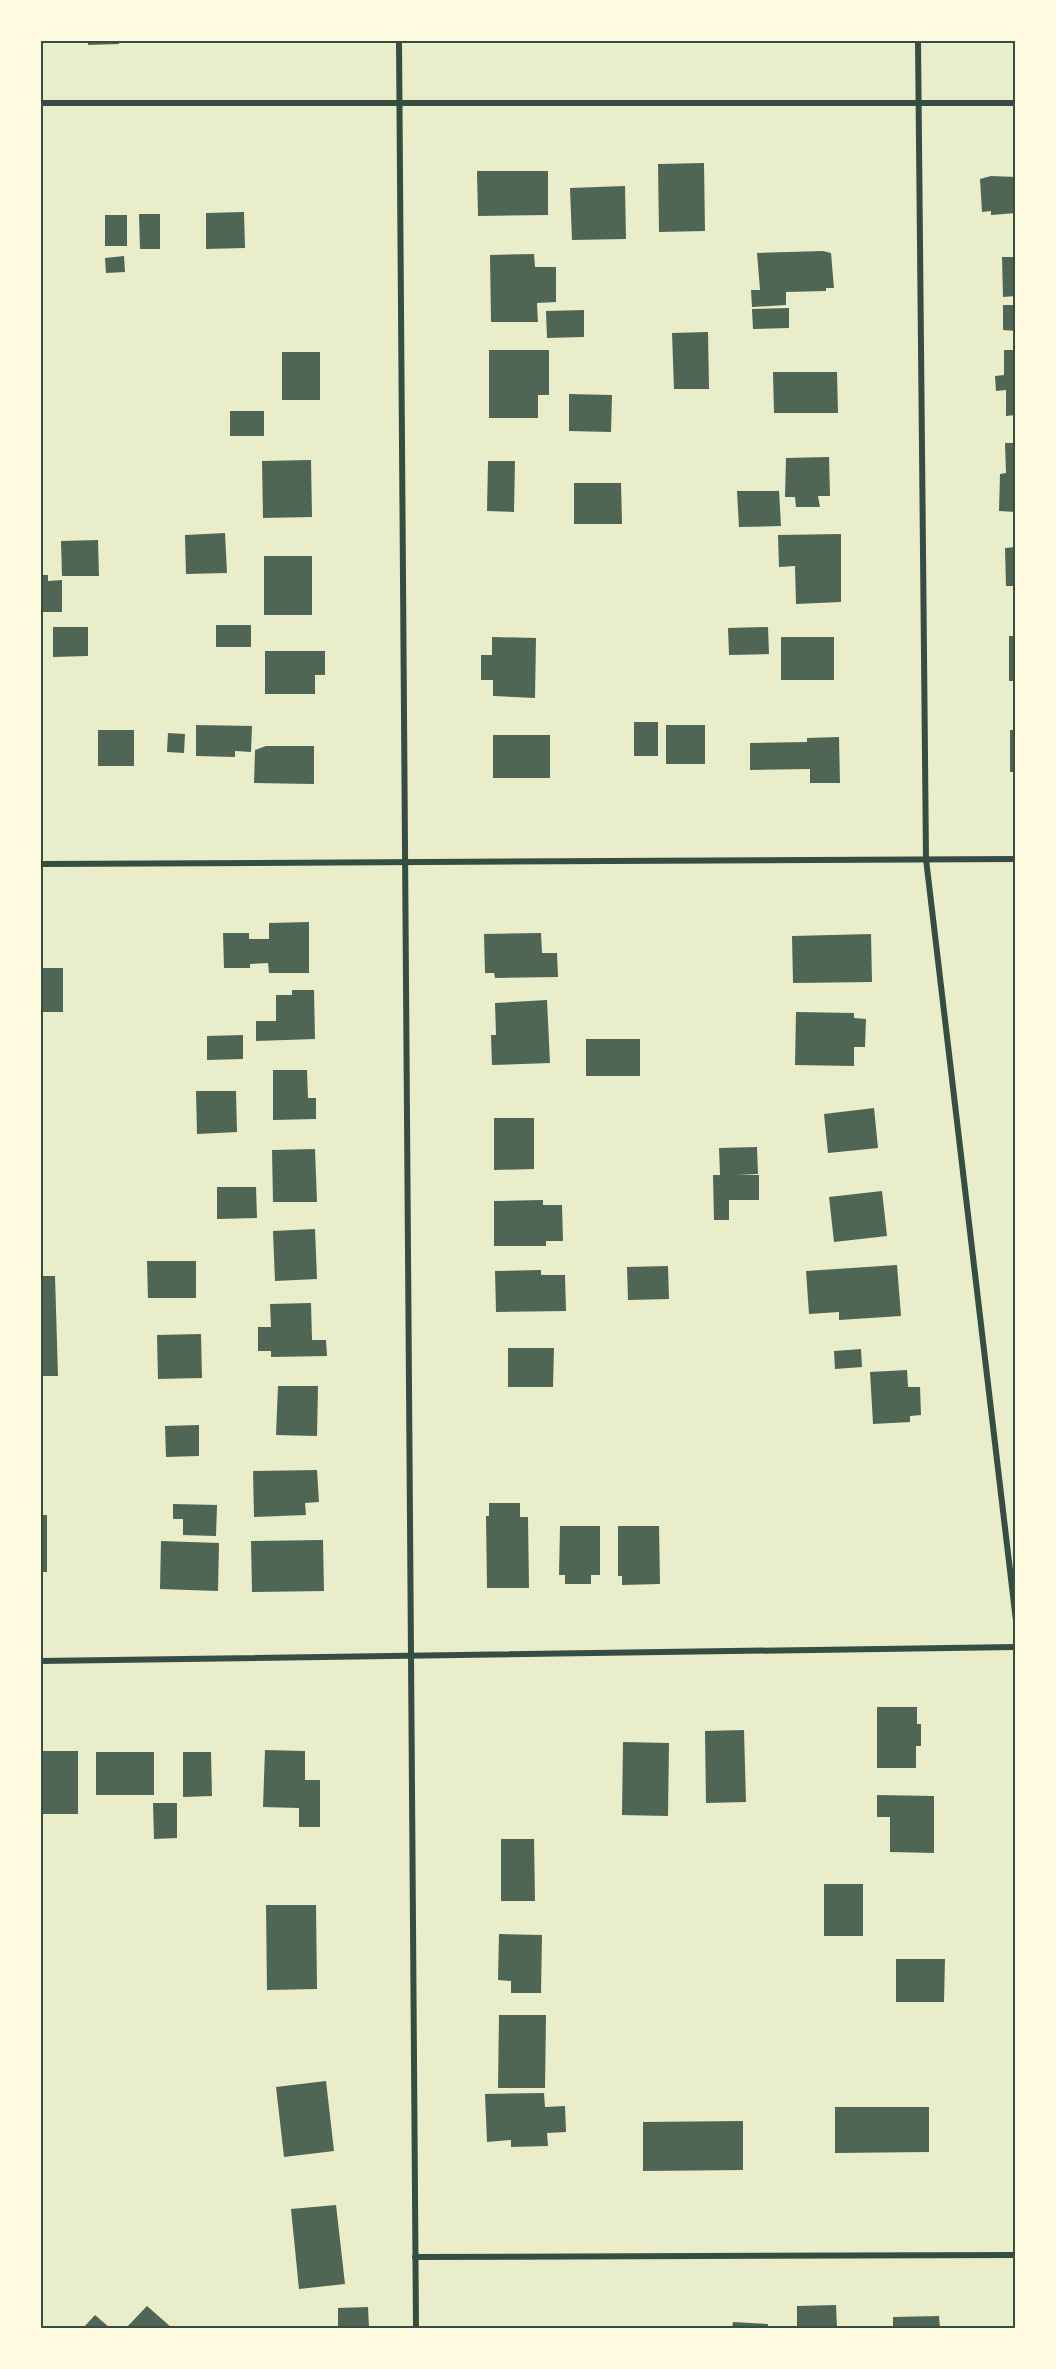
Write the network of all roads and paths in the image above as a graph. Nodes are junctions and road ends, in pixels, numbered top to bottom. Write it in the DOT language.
graph roads {
  1 [pos="399,40"];
  2 [pos="918,40"];
  3 [pos="40,103"];
  4 [pos="400,103"];
  5 [pos="919,103"];
  6 [pos="1016,103"];
  7 [pos="1016,859"];
  8 [pos="927,860"];
  9 [pos="405,862"];
  10 [pos="40,864"];
  11 [pos="1016,1621"];
  12 [pos="1016,1647"];
  13 [pos="411,1656"];
  14 [pos="40,1661"];
  15 [pos="1016,2254"];
  16 [pos="415,2257"];
  17 [pos="416,2328"];
  1 -- 4 [label="street"];
  2 -- 5 [label="street"];
  3 -- 4 [label="street"];
  4 -- 5 [label="street"];
  4 -- 9 [label="street"];
  5 -- 6 [label="street"];
  5 -- 8 [label="street"];
  7 -- 8 [label="street"];
  8 -- 9 [label="street"];
  8 -- 11 [label="street"];
  9 -- 10 [label="street"];
  9 -- 13 [label="street"];
  12 -- 13 [label="street"];
  13 -- 14 [label="street"];
  13 -- 16 [label="street"];
  15 -- 16 [label="street"];
  16 -- 17 [label="street"];
}
